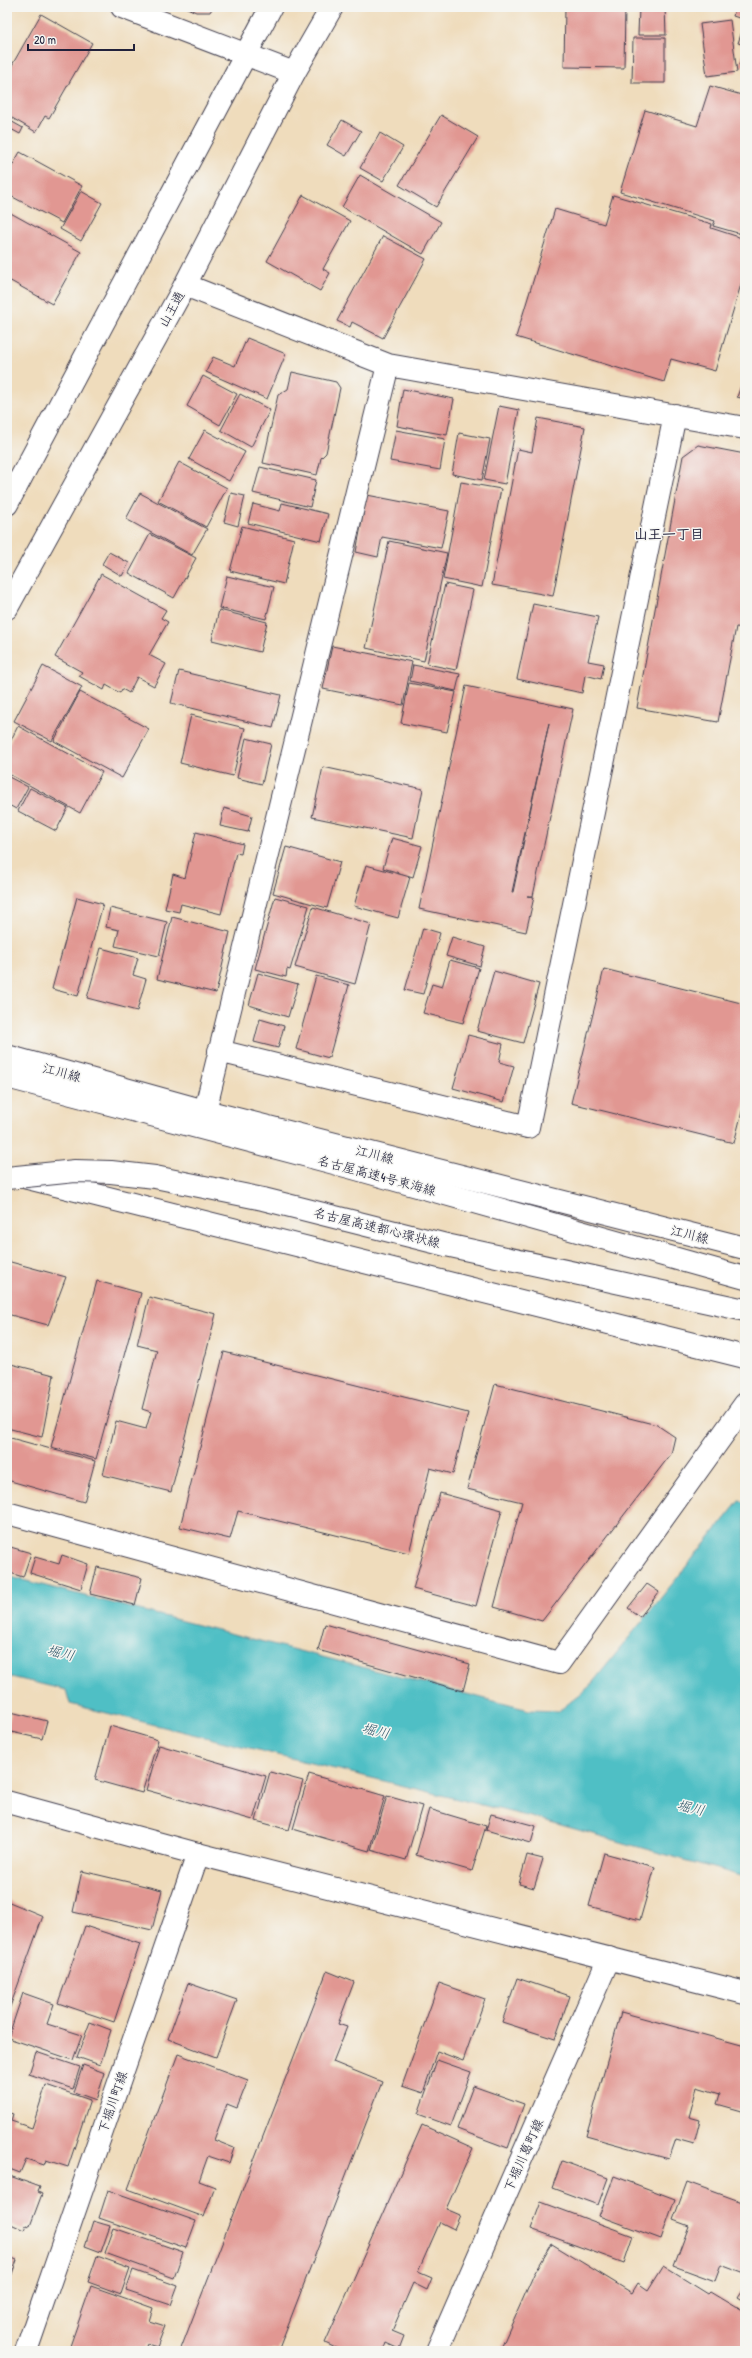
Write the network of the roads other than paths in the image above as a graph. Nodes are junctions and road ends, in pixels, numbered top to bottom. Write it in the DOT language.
graph roads {
  1 [pos="122,7"];
  2 [pos="270,7"];
  3 [pos="332,7"];
  4 [pos="245,53"];
  5 [pos="294,73"];
  6 [pos="185,285"];
  7 [pos="388,365"];
  8 [pos="675,415"];
  9 [pos="745,428"];
  10 [pos="7,504"];
  11 [pos="7,608"];
  12 [pos="219,1052"];
  13 [pos="7,1056"];
  14 [pos="7,1077"];
  15 [pos="205,1111"];
  16 [pos="7,1173"];
  17 [pos="7,1178"];
  18 [pos="745,1248"];
  19 [pos="745,1278"];
  20 [pos="745,1310"];
  21 [pos="745,1357"];
  22 [pos="745,1404"];
  23 [pos="7,1513"];
  24 [pos="7,1802"];
  25 [pos="198,1854"];
  26 [pos="609,1958"];
  27 [pos="745,1993"];
  28 [pos="26,2351"];
  29 [pos="437,2351"];
  1 -- 4 [label="main road"];
  2 -- 4 [label="main road"];
  3 -- 5 [label="main road, 山王通"];
  4 -- 5 [label="main road"];
  4 -- 10 [label="main road"];
  5 -- 6 [label="main road, 山王通"];
  6 -- 7 [label="main road"];
  6 -- 11 [label="main road, 山王通"];
  7 -- 8 [label="main road"];
  7 -- 12 [label="main road"];
  8 -- 9 [label="main road"];
  8 -- 12 [label="main road"];
  12 -- 15 [label="main road"];
  13 -- 15 [label="main road, 江川線"];
  14 -- 19 [label="main road, 名古屋高速4号東海線"];
  15 -- 18 [label="main road, 江川線"];
  16 -- 21 [label="main road"];
  17 -- 20 [label="main road, 名古屋高速都心環状線, bridge"];
  22 -- 23 [label="main road"];
  24 -- 25 [label="main road"];
  25 -- 26 [label="main road"];
  25 -- 28 [label="main road, 下堀川町線"];
  26 -- 27 [label="main road"];
  26 -- 29 [label="main road, 下堀川葛町線"];
}
